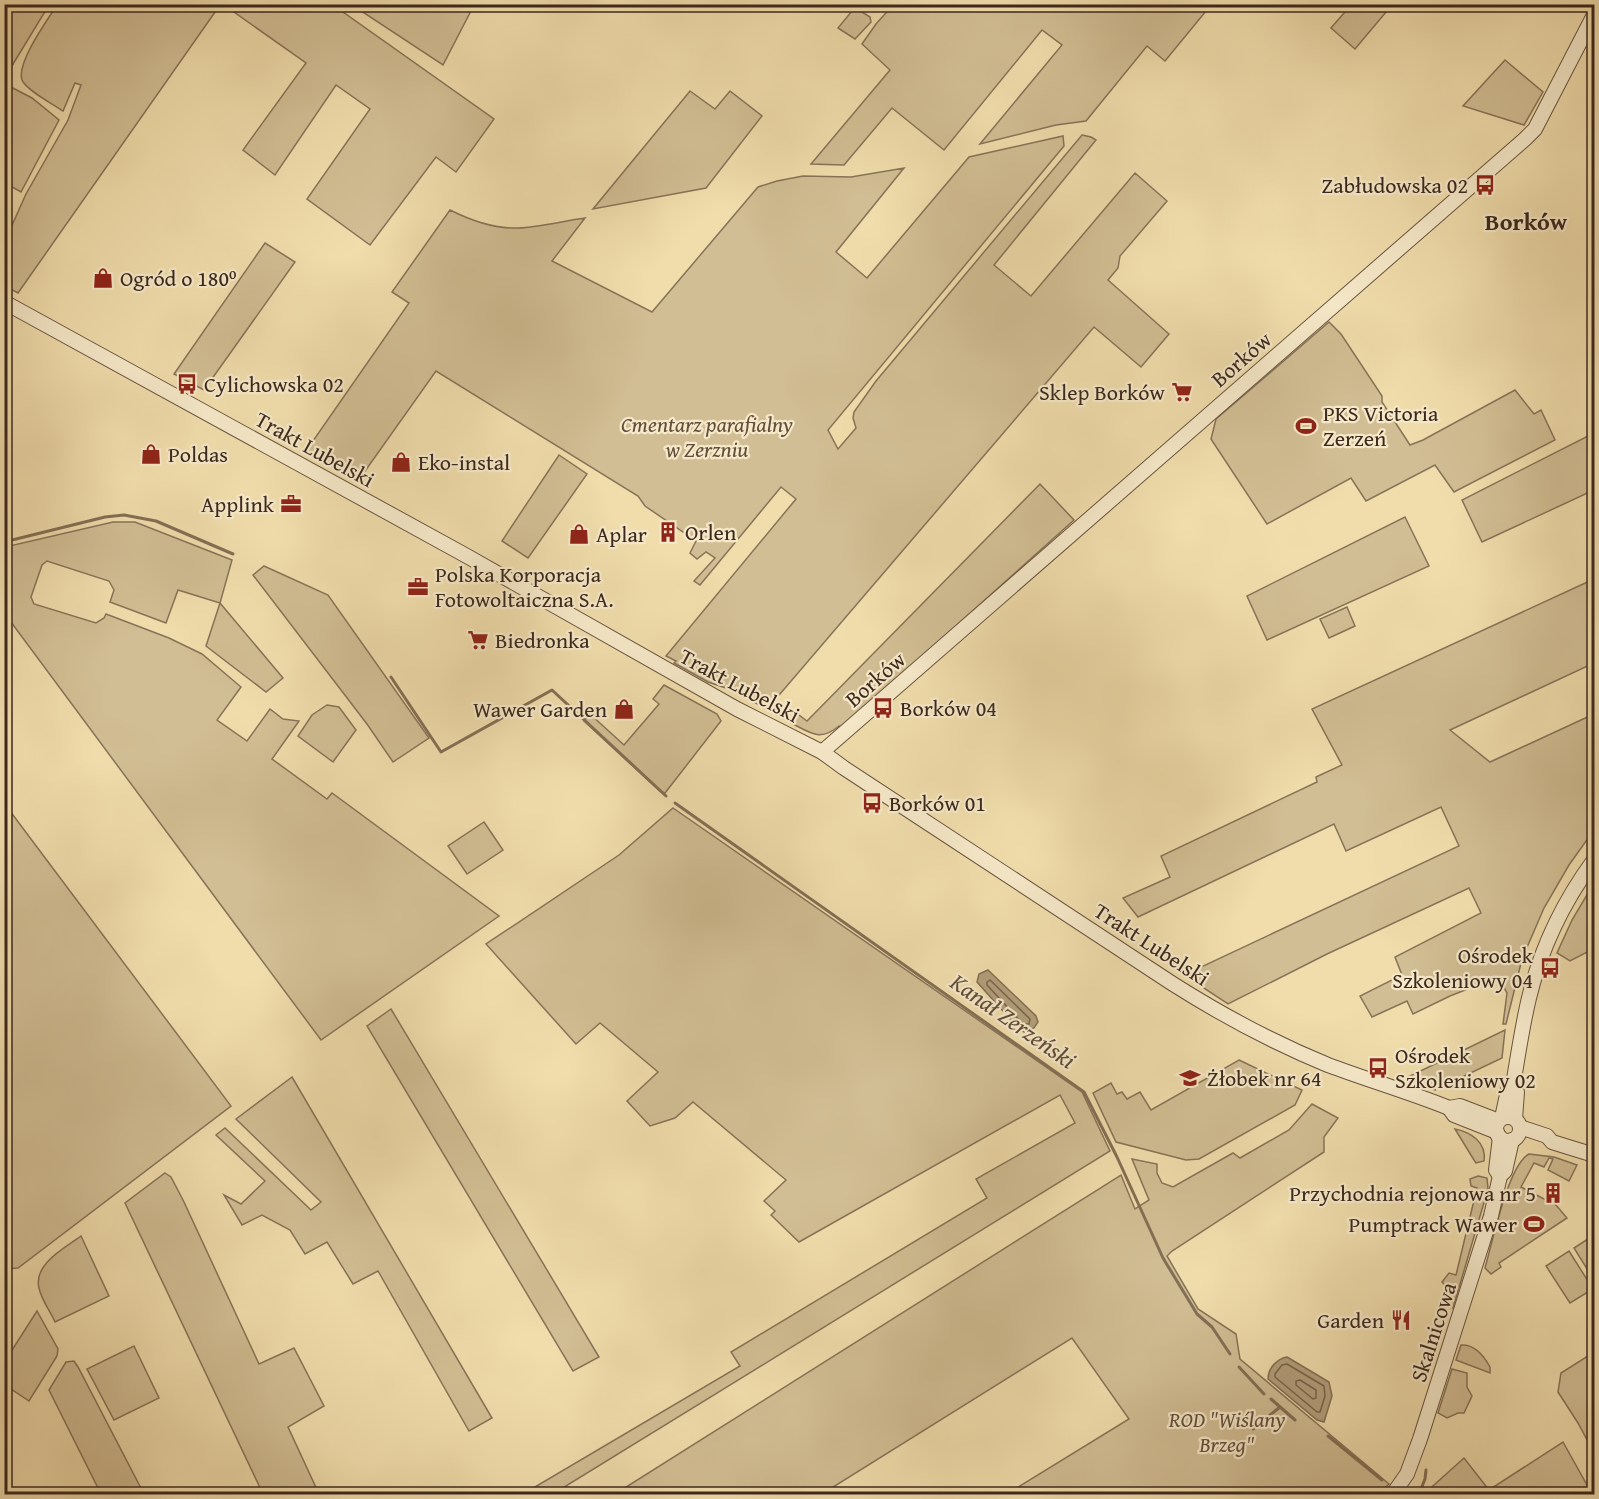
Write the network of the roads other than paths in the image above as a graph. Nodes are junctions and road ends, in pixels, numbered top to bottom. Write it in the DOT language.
graph roads {
  1 [pos="1594,15"];
  2 [pos="4,302"];
  3 [pos="822,752"];
  4 [pos="1594,860"];
  5 [pos="1508,1129"];
  6 [pos="1594,1155"];
  7 [pos="1393,1494"];
  1 -- 3 [label="street, Borków"];
  2 -- 3 [label="street, Trakt Lubelski"];
  3 -- 5 [label="street, Trakt Lubelski"];
  4 -- 5 [label="street, Skalnicowa"];
  5 -- 6 [label="street, Trakt Lubelski"];
  5 -- 7 [label="street, Skalnicowa"];
}
